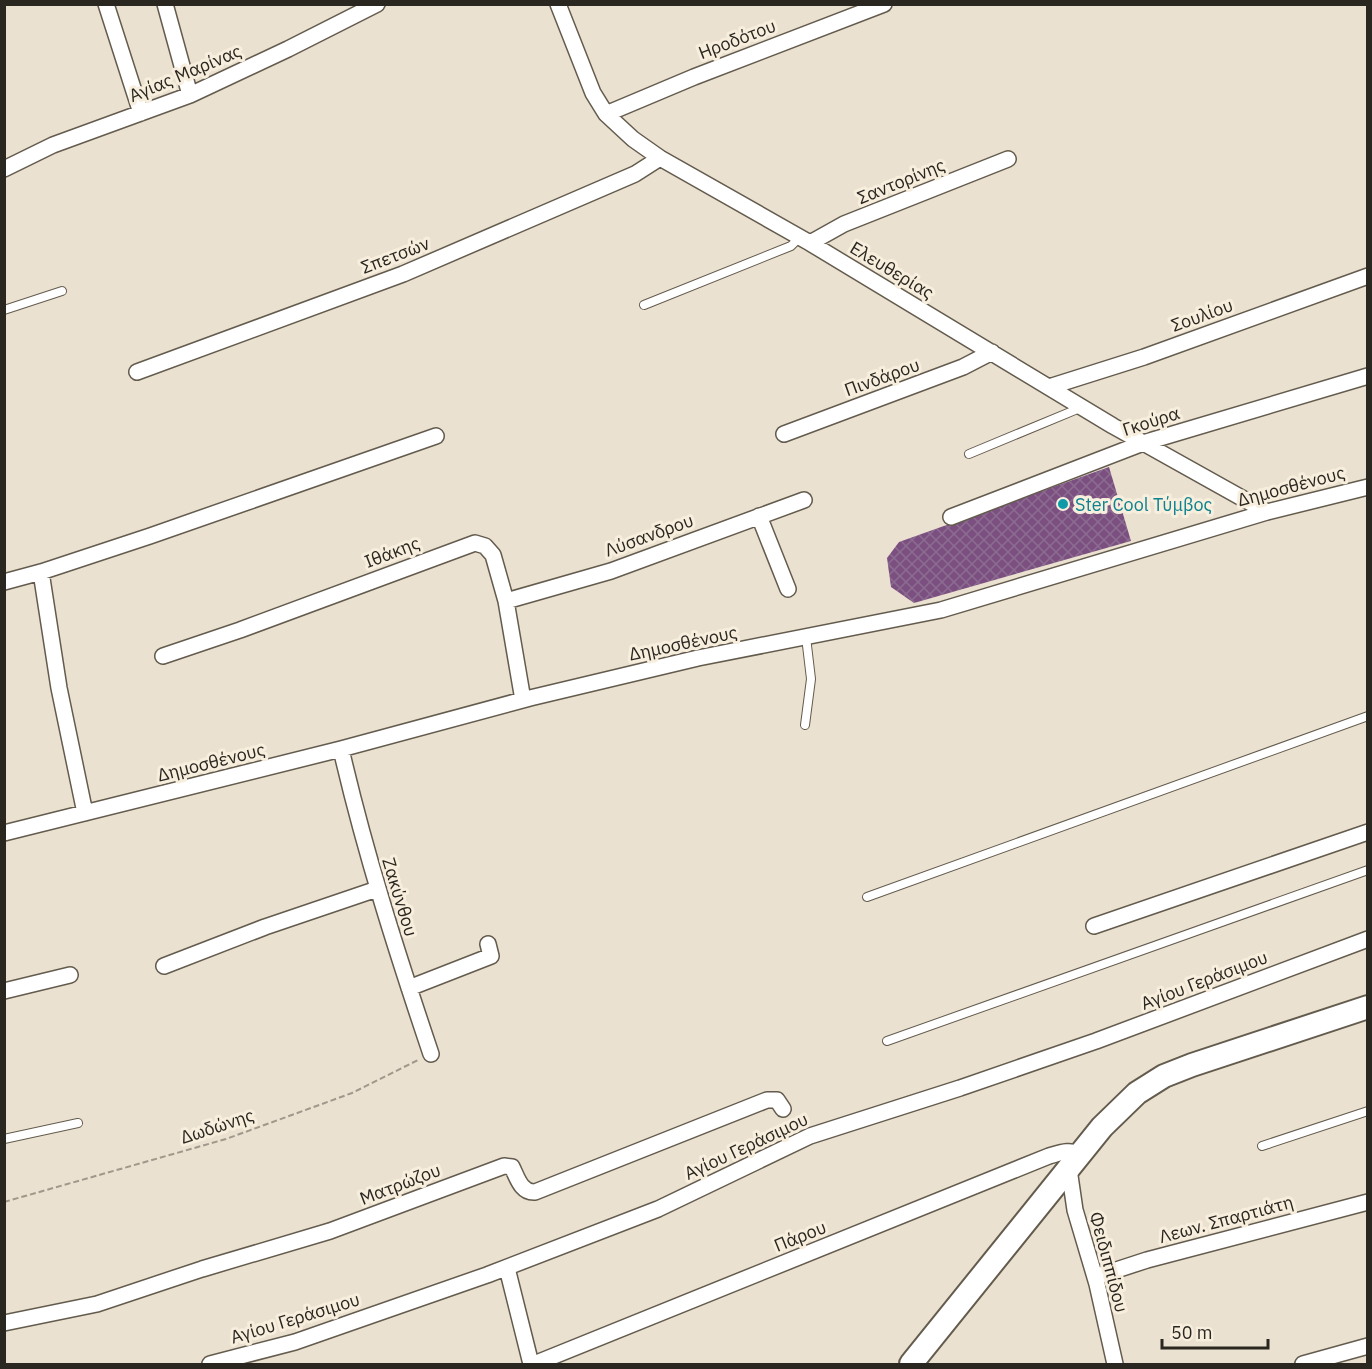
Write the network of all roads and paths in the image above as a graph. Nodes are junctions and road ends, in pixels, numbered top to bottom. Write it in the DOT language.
graph roads {
  1 [pos="106,4"];
  2 [pos="165,4"];
  3 [pos="377,4"];
  4 [pos="558,4"];
  5 [pos="884,4"];
  6 [pos="190,95"];
  7 [pos="141,113"];
  8 [pos="606,114"];
  9 [pos="660,158"];
  10 [pos="1008,159"];
  11 [pos="4,169"];
  12 [pos="805,240"];
  13 [pos="1368,276"];
  14 [pos="62,291"];
  15 [pos="644,305"];
  16 [pos="4,310"];
  17 [pos="992,352"];
  18 [pos="137,372"];
  19 [pos="1368,376"];
  20 [pos="1048,387"];
  21 [pos="1082,407"];
  22 [pos="784,434"];
  23 [pos="436,436"];
  24 [pos="1143,443"];
  25 [pos="969,453"];
  26 [pos="1368,487"];
  27 [pos="804,500"];
  28 [pos="1267,512"];
  29 [pos="759,516"];
  30 [pos="951,517"];
  31 [pos="41,572"];
  32 [pos="4,582"];
  33 [pos="788,589"];
  34 [pos="506,601"];
  35 [pos="806,637"];
  36 [pos="162,656"];
  37 [pos="523,700"];
  38 [pos="1368,716"];
  39 [pos="805,725"];
  40 [pos="341,749"];
  41 [pos="85,813"];
  42 [pos="1368,832"];
  43 [pos="4,833"];
  44 [pos="1368,870"];
  45 [pos="377,889"];
  46 [pos="867,897"];
  47 [pos="1094,926"];
  48 [pos="1368,939"];
  49 [pos="488,944"];
  50 [pos="164,966"];
  51 [pos="70,975"];
  52 [pos="409,988"];
  53 [pos="4,991"];
  54 [pos="1368,1007"];
  55 [pos="887,1041"];
  56 [pos="431,1054"];
  57 [pos="783,1109"];
  58 [pos="1368,1111"];
  59 [pos="78,1123"];
  60 [pos="4,1139"];
  61 [pos="1262,1146"];
  62 [pos="1075,1161"];
  63 [pos="4,1202"];
  64 [pos="1368,1202"];
  65 [pos="507,1268"];
  66 [pos="1095,1277"];
  67 [pos="4,1323"];
  68 [pos="1368,1346"];
  69 [pos="210,1365"];
  70 [pos="533,1365"];
  71 [pos="911,1365"];
  72 [pos="1115,1365"];
  73 [pos="1303,1365"];
  1 -- 7 [label="street"];
  2 -- 6 [label="street"];
  3 -- 6 [label="street, Αγίας Μαρίνας"];
  4 -- 8 [label="street, Ελευθερίας"];
  5 -- 8 [label="street, Ηροδότου"];
  6 -- 7 [label="street, Αγίας Μαρίνας"];
  7 -- 11 [label="street, Αγίας Μαρίνας"];
  8 -- 9 [label="street, Ελευθερίας"];
  9 -- 12 [label="street, Ελευθερίας"];
  9 -- 18 [label="street, Σπετσών"];
  10 -- 12 [label="street, Σαντορίνης"];
  12 -- 15 [label="lane"];
  12 -- 17 [label="street, Ελευθερίας"];
  13 -- 20 [label="street, Σουλίου"];
  14 -- 16 [label="lane"];
  17 -- 20 [label="street, Ελευθερίας"];
  17 -- 22 [label="street, Πινδάρου"];
  19 -- 24 [label="street, Γκούρα"];
  20 -- 21 [label="street, Ελευθερίας"];
  21 -- 24 [label="street, Ελευθερίας"];
  21 -- 25 [label="lane"];
  23 -- 31 [label="street"];
  24 -- 28 [label="street, Ελευθερίας"];
  24 -- 30 [label="street, Γκούρα"];
  26 -- 28 [label="street, Δημοσθένους"];
  27 -- 29 [label="street, Λύσανδρου"];
  28 -- 35 [label="street, Δημοσθένους"];
  29 -- 33 [label="street"];
  29 -- 34 [label="street, Λύσανδρου"];
  31 -- 32 [label="street"];
  31 -- 41 [label="street"];
  34 -- 36 [label="street, Ιθάκης"];
  34 -- 37 [label="street, Ιθάκης"];
  35 -- 37 [label="street, Δημοσθένους"];
  35 -- 39 [label="lane"];
  37 -- 40 [label="street, Δημοσθένους"];
  38 -- 46 [label="lane"];
  40 -- 41 [label="street, Δημοσθένους"];
  40 -- 45 [label="street, Ζακύνθου"];
  41 -- 43 [label="street, Δημοσθένους"];
  42 -- 47 [label="street"];
  44 -- 55 [label="lane"];
  45 -- 50 [label="street"];
  45 -- 52 [label="street, Ζακύνθου"];
  48 -- 65 [label="street, Αγίου Γεράσιμου"];
  49 -- 52 [label="street"];
  51 -- 53 [label="street"];
  52 -- 56 [label="street, Ζακύνθου"];
  54 -- 62 [label="main road"];
  56 -- 63 [label="path, Δωδώνης"];
  57 -- 67 [label="street, Ματρώζου"];
  58 -- 61 [label="lane"];
  59 -- 60 [label="lane"];
  62 -- 66 [label="street, Φειδιππίδου"];
  62 -- 70 [label="street, Πάρου"];
  62 -- 71 [label="main road"];
  64 -- 66 [label="street, Λεων. Σπαρτιάτη"];
  65 -- 69 [label="street, Αγίου Γεράσιμου"];
  65 -- 70 [label="street"];
  66 -- 72 [label="street, Φειδιππίδου"];
  68 -- 73 [label="street"];
}
